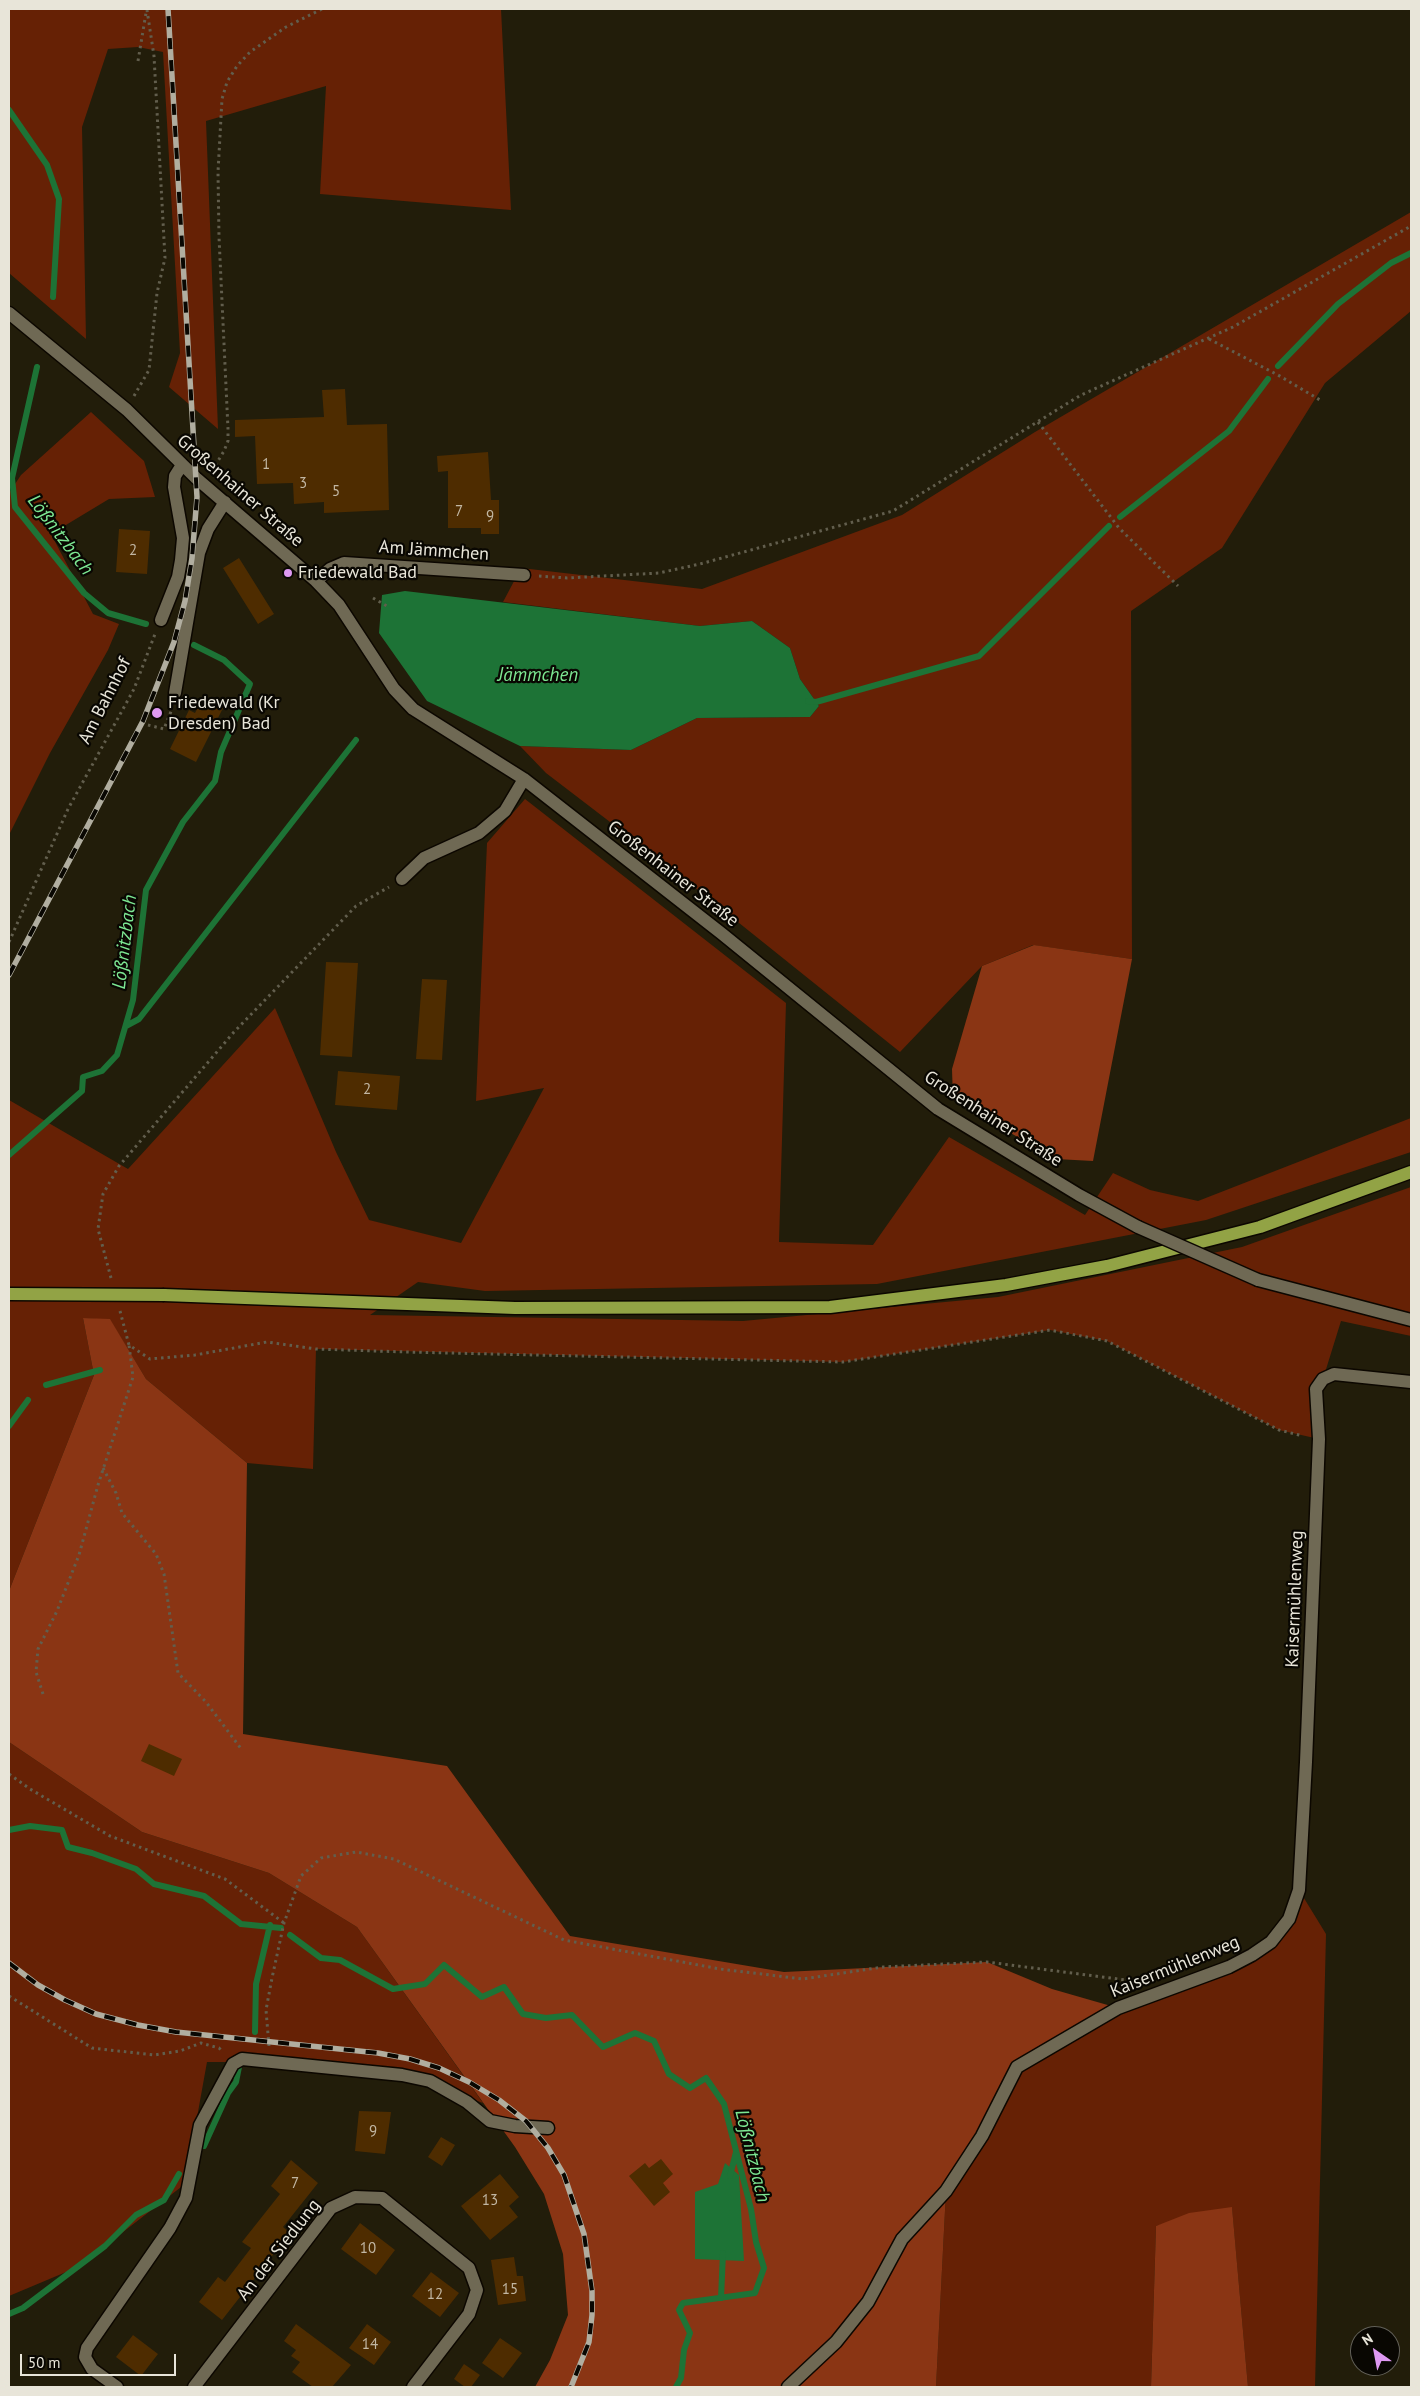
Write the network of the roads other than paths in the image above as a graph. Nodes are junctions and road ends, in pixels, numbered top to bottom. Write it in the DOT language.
graph roads {
  1 [pos="9,314"];
  2 [pos="182,465"];
  3 [pos="225,502"];
  4 [pos="524,575"];
  5 [pos="316,581"];
  6 [pos="161,620"];
  7 [pos="175,693"];
  8 [pos="524,778"];
  9 [pos="402,879"];
  10 [pos="1411,1172"];
  11 [pos="9,1294"];
  12 [pos="1411,1320"];
  13 [pos="1411,1382"];
  14 [pos="548,2128"];
  15 [pos="117,2387"];
  16 [pos="194,2387"];
  17 [pos="413,2387"];
  18 [pos="788,2387"];
  1 -- 2 [label="street, Großenhainer Straße"];
  2 -- 3 [label="street, Großenhainer Straße"];
  2 -- 6 [label="street"];
  3 -- 5 [label="street, Großenhainer Straße"];
  3 -- 7 [label="street"];
  4 -- 5 [label="street, Am Jämmchen"];
  5 -- 8 [label="street, Großenhainer Straße"];
  8 -- 9 [label="street"];
  8 -- 12 [label="street, Großenhainer Straße, bridge"];
  10 -- 11 [label="main road, bridge"];
  13 -- 18 [label="street, Kaisermühlenweg"];
  14 -- 15 [label="street"];
  16 -- 17 [label="street, An der Siedlung"];
}
